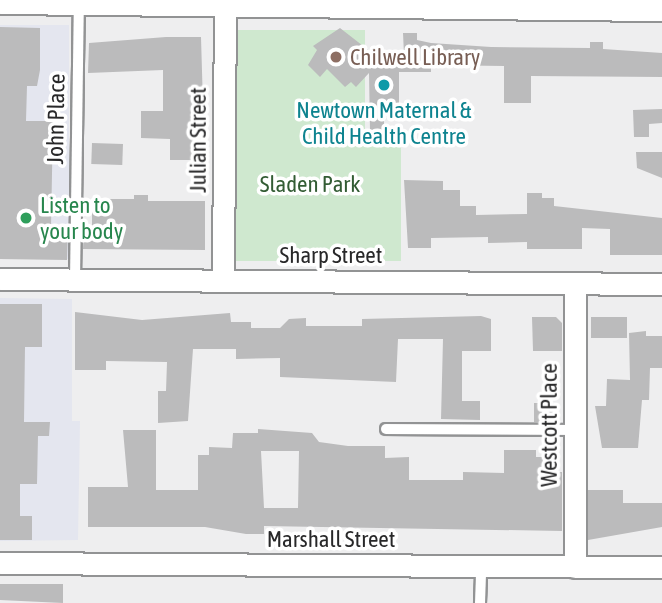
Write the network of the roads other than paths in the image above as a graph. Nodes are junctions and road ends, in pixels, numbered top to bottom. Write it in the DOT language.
graph roads {
  1 [pos="79,2"];
  2 [pos="0,3"];
  3 [pos="225,3"];
  4 [pos="398,4"];
  5 [pos="662,10"];
  6 [pos="0,279"];
  7 [pos="75,280"];
  8 [pos="223,281"];
  9 [pos="575,283"];
  10 [pos="662,284"];
  11 [pos="386,429"];
  12 [pos="575,430"];
  13 [pos="0,562"];
  14 [pos="481,566"];
  15 [pos="575,567"];
  16 [pos="662,567"];
  17 [pos="480,603"];
  1 -- 2 [label="street"];
  1 -- 3 [label="street"];
  1 -- 7 [label="lane, John Place"];
  3 -- 4 [label="street"];
  3 -- 8 [label="street, Julian Street"];
  4 -- 5 [label="street"];
  6 -- 7 [label="street, Sharp Street"];
  7 -- 8 [label="street, Sharp Street"];
  8 -- 9 [label="street, Sharp Street"];
  9 -- 10 [label="street, Sharp Street"];
  9 -- 12 [label="street, Westcott Place"];
  11 -- 12 [label="lane"];
  12 -- 15 [label="street, Westcott Place"];
  13 -- 14 [label="street, Marshall Street"];
  14 -- 15 [label="street, Marshall Street"];
  14 -- 17 [label="lane"];
  15 -- 16 [label="street, Marshall Street"];
}
